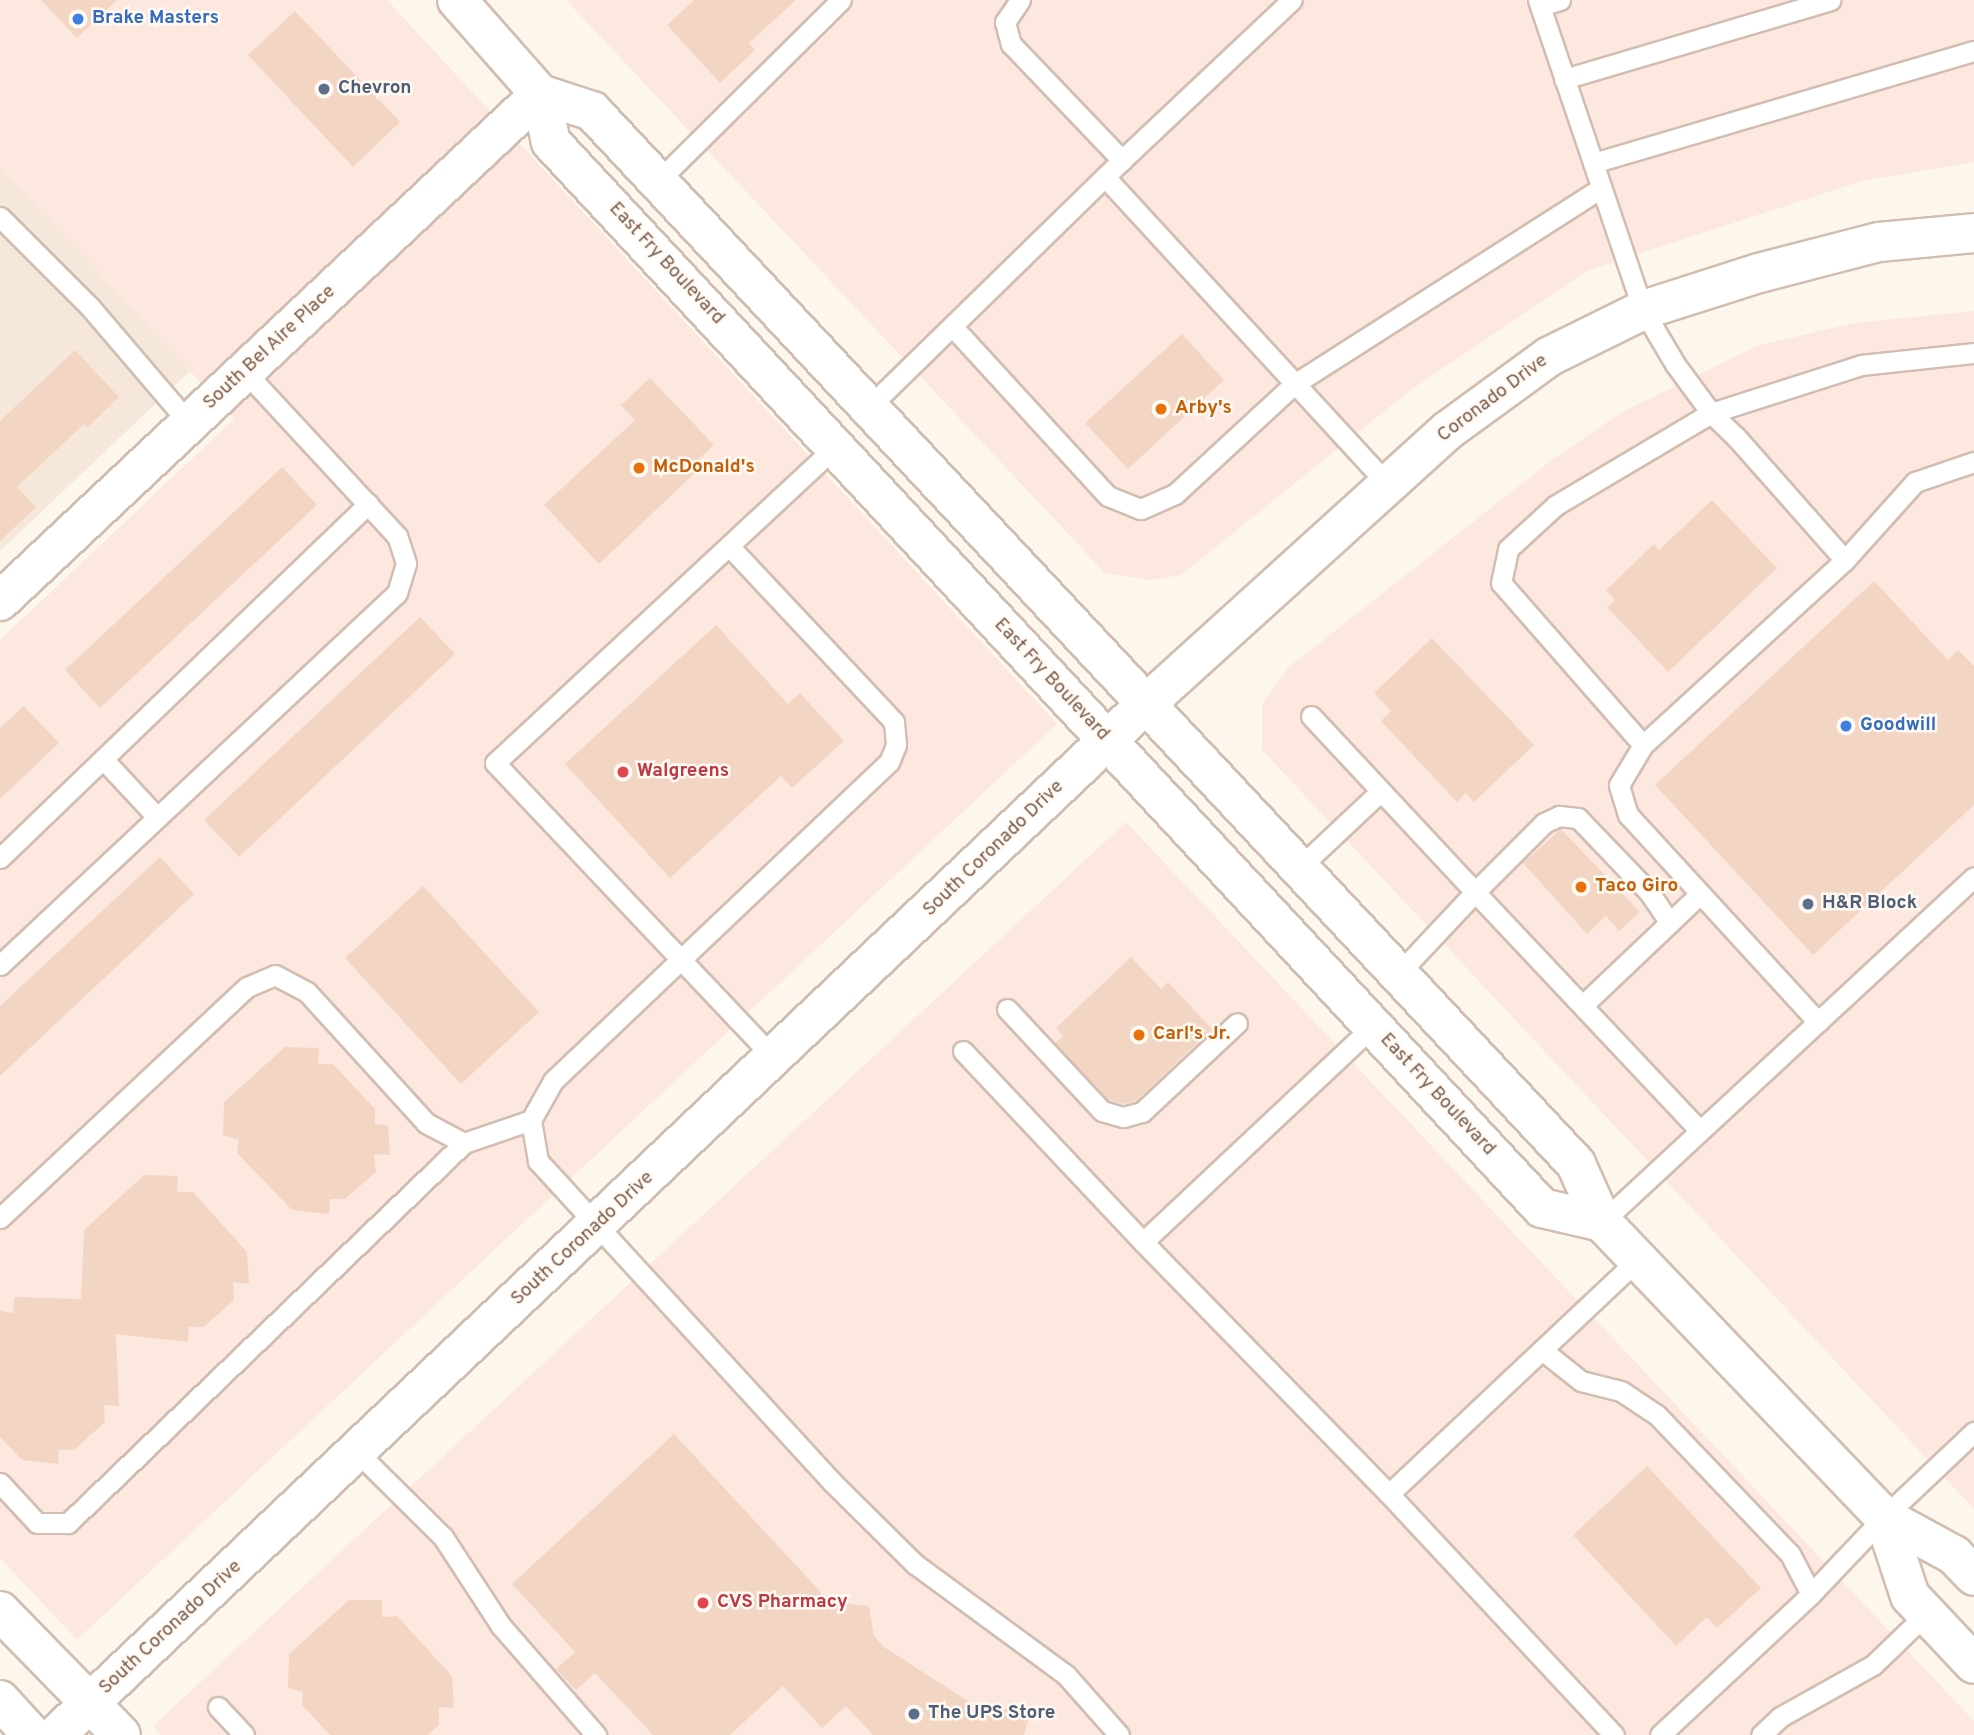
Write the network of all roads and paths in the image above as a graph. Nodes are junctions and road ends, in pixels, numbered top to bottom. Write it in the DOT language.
graph roads {
  1 [pos="457,0"];
  2 [pos="841,0"];
  3 [pos="1020,0"];
  4 [pos="1292,0"];
  5 [pos="1560,0"];
  6 [pos="1831,0"];
  7 [pos="1539,3"];
  8 [pos="1974,51"];
  9 [pos="1564,79"];
  10 [pos="540,94"];
  11 [pos="1122,160"];
  12 [pos="1593,163"];
  13 [pos="1105,177"];
  14 [pos="658,181"];
  15 [pos="1601,188"];
  16 [pos="0,217"];
  17 [pos="1974,233"];
  18 [pos="1643,310"];
  19 [pos="952,326"];
  20 [pos="1974,353"];
  21 [pos="244,372"];
  22 [pos="1293,385"];
  23 [pos="870,406"];
  24 [pos="1711,413"];
  25 [pos="189,423"];
  26 [pos="835,447"];
  27 [pos="1974,462"];
  28 [pos="1388,485"];
  29 [pos="368,504"];
  30 [pos="729,546"];
  31 [pos="1845,560"];
  32 [pos="0,601"];
  33 [pos="1146,705"];
  34 [pos="1311,716"];
  35 [pos="1108,741"];
  36 [pos="1643,745"];
  37 [pos="103,760"];
  38 [pos="1381,791"];
  39 [pos="156,816"];
  40 [pos="0,858"];
  41 [pos="1300,867"];
  42 [pos="1974,877"];
  43 [pos="1475,892"];
  44 [pos="1700,894"];
  45 [pos="1670,923"];
  46 [pos="682,961"];
  47 [pos="0,965"];
  48 [pos="1400,972"];
  49 [pos="1583,1005"];
  50 [pos="1007,1009"];
  51 [pos="1818,1022"];
  52 [pos="1237,1023"];
  53 [pos="1373,1026"];
  54 [pos="963,1051"];
  55 [pos="774,1058"];
  56 [pos="531,1120"];
  57 [pos="1700,1131"];
  58 [pos="464,1143"];
  59 [pos="0,1218"];
  60 [pos="1602,1222"];
  61 [pos="598,1224"];
  62 [pos="1143,1242"];
  63 [pos="1638,1259"];
  64 [pos="1542,1350"];
  65 [pos="1974,1432"];
  66 [pos="358,1452"];
  67 [pos="0,1483"];
  68 [pos="1389,1494"];
  69 [pos="1884,1517"];
  70 [pos="1974,1576"];
  71 [pos="1811,1594"];
  72 [pos="0,1611"];
  73 [pos="1927,1614"];
  74 [pos="1974,1664"];
  75 [pos="0,1700"];
  76 [pos="93,1702"];
  77 [pos="218,1707"];
  78 [pos="33,1735"];
  79 [pos="56,1735"];
  80 [pos="121,1735"];
  81 [pos="244,1735"];
  82 [pos="596,1735"];
  83 [pos="1119,1735"];
  84 [pos="1614,1735"];
  85 [pos="1660,1735"];
  86 [pos="1761,1735"];
  1 -- 10 [label="main road, East Fry Boulevard"];
  2 -- 14 [label="lane"];
  3 -- 11 [label="lane"];
  4 -- 11 [label="lane"];
  5 -- 7 [label="lane"];
  6 -- 9 [label="lane"];
  7 -- 9 [label="lane"];
  8 -- 12 [label="lane"];
  9 -- 12 [label="lane"];
  10 -- 14 [label="main road"];
  10 -- 21 [label="main road, South Bel Aire Place"];
  10 -- 26 [label="main road, East Fry Boulevard"];
  11 -- 13 [label="lane"];
  12 -- 15 [label="lane"];
  13 -- 19 [label="lane"];
  13 -- 22 [label="lane"];
  14 -- 23 [label="main road"];
  15 -- 18 [label="lane"];
  15 -- 22 [label="lane"];
  16 -- 25 [label="lane"];
  17 -- 18 [label="main road, Coronado Drive"];
  18 -- 24 [label="lane"];
  18 -- 28 [label="main road, Coronado Drive"];
  19 -- 22 [label="lane"];
  19 -- 23 [label="lane"];
  20 -- 24 [label="lane"];
  21 -- 25 [label="main road, South Bel Aire Place"];
  21 -- 29 [label="lane"];
  22 -- 28 [label="lane"];
  23 -- 33 [label="main road"];
  24 -- 31 [label="lane"];
  24 -- 36 [label="lane"];
  25 -- 32 [label="main road, South Bel Aire Place"];
  26 -- 30 [label="lane"];
  26 -- 35 [label="main road, East Fry Boulevard"];
  27 -- 31 [label="lane"];
  28 -- 33 [label="main road, Coronado Drive"];
  29 -- 37 [label="lane"];
  29 -- 39 [label="lane"];
  30 -- 46 [label="lane"];
  30 -- 46 [label="lane"];
  31 -- 36 [label="lane"];
  33 -- 35 [label="main road, Coronado Drive"];
  33 -- 41 [label="main road"];
  34 -- 38 [label="lane"];
  35 -- 53 [label="main road, East Fry Boulevard"];
  35 -- 55 [label="main road, South Coronado Drive"];
  36 -- 44 [label="lane"];
  37 -- 39 [label="lane"];
  37 -- 40 [label="lane"];
  38 -- 41 [label="lane"];
  38 -- 43 [label="lane"];
  39 -- 47 [label="lane"];
  41 -- 48 [label="main road"];
  42 -- 51 [label="lane"];
  43 -- 45 [label="lane"];
  43 -- 48 [label="lane"];
  43 -- 49 [label="lane"];
  44 -- 45 [label="lane"];
  44 -- 51 [label="lane"];
  45 -- 49 [label="lane"];
  46 -- 55 [label="lane"];
  46 -- 56 [label="lane"];
  48 -- 60 [label="main road"];
  49 -- 57 [label="lane"];
  50 -- 52 [label="lane"];
  51 -- 57 [label="lane"];
  53 -- 60 [label="main road, East Fry Boulevard"];
  53 -- 62 [label="lane"];
  54 -- 62 [label="lane"];
  55 -- 61 [label="main road, South Coronado Drive"];
  56 -- 58 [label="lane"];
  56 -- 61 [label="lane"];
  57 -- 60 [label="lane"];
  58 -- 59 [label="lane"];
  58 -- 67 [label="lane"];
  60 -- 63 [label="main road"];
  61 -- 66 [label="main road, South Coronado Drive"];
  61 -- 83 [label="lane"];
  62 -- 68 [label="lane"];
  63 -- 64 [label="lane"];
  63 -- 69 [label="main road"];
  64 -- 68 [label="lane"];
  64 -- 71 [label="lane"];
  65 -- 69 [label="lane"];
  66 -- 76 [label="main road, South Coronado Drive"];
  66 -- 82 [label="lane"];
  68 -- 84 [label="lane"];
  69 -- 70 [label="main road"];
  69 -- 71 [label="lane"];
  69 -- 73 [label="main road"];
  71 -- 85 [label="lane"];
  72 -- 76 [label="main road"];
  73 -- 74 [label="main road"];
  73 -- 86 [label="lane"];
  75 -- 78 [label="main road"];
  76 -- 79 [label="main road, South Coronado Drive"];
  76 -- 80 [label="main road"];
  77 -- 81 [label="lane"];
}
